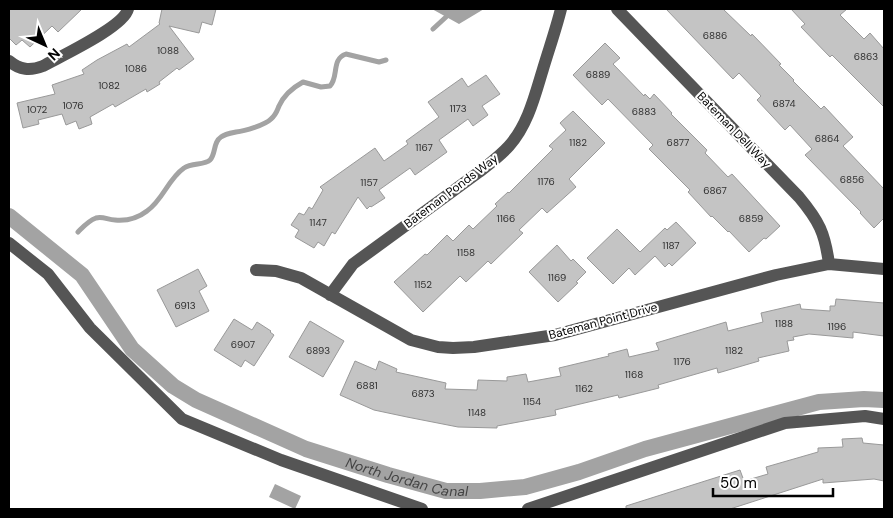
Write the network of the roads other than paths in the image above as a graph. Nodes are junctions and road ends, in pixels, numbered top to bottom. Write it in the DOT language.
graph roads {
  1 [pos="128,9"];
  2 [pos="561,9"];
  3 [pos="617,9"];
  4 [pos="9,61"];
  5 [pos="9,243"];
  6 [pos="829,264"];
  7 [pos="884,269"];
  8 [pos="256,270"];
  9 [pos="330,295"];
  10 [pos="884,419"];
  11 [pos="422,509"];
  12 [pos="528,509"];
  1 -- 4 [label="street"];
  2 -- 9 [label="street, Bateman Ponds Way"];
  3 -- 6 [label="street, Bateman Dell Way"];
  5 -- 11 [label="street"];
  6 -- 7 [label="street, Bateman Point Drive"];
  6 -- 9 [label="street, Bateman Point Drive"];
  8 -- 9 [label="street, Bateman Point Drive"];
  10 -- 12 [label="street"];
}
